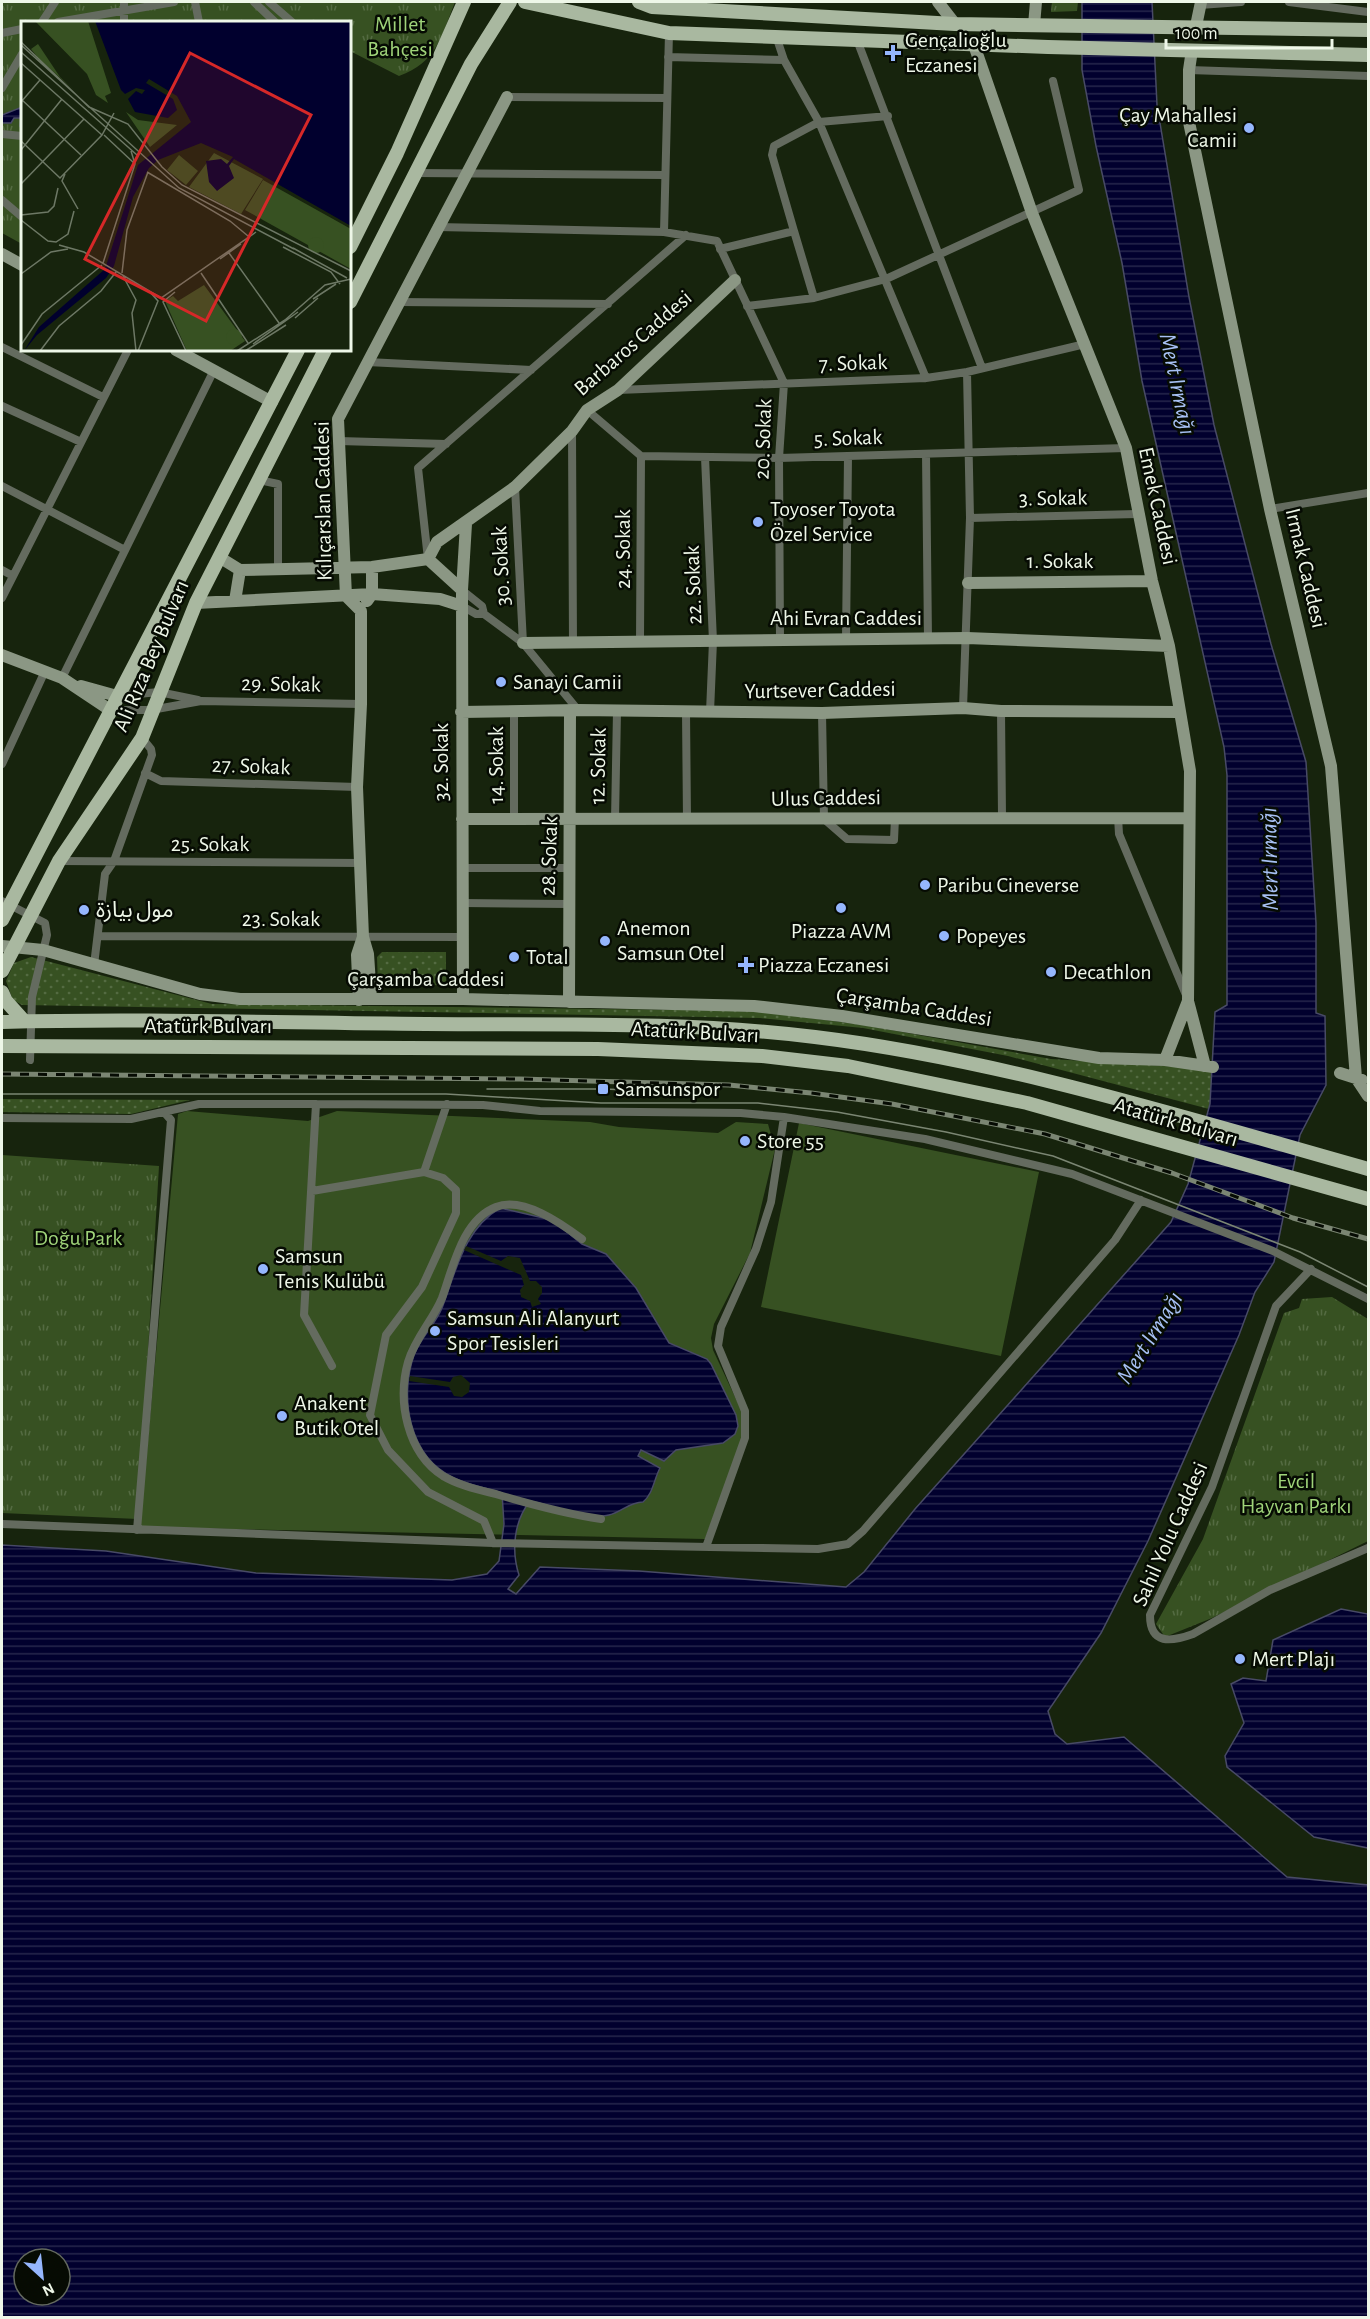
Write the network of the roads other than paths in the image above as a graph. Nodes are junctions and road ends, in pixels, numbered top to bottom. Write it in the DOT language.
graph roads {
  1 [pos="55,2"];
  2 [pos="174,2"];
  3 [pos="195,2"];
  4 [pos="254,2"];
  5 [pos="269,2"];
  6 [pos="464,2"];
  7 [pos="510,2"];
  8 [pos="525,2"];
  9 [pos="639,2"];
  10 [pos="938,2"];
  11 [pos="1036,2"];
  12 [pos="1241,2"];
  13 [pos="1289,2"];
  14 [pos="1201,3"];
  15 [pos="124,6"];
  16 [pos="1364,8"];
  17 [pos="43,21"];
  18 [pos="62,21"];
  19 [pos="199,21"];
  20 [pos="274,21"];
  21 [pos="291,21"];
  22 [pos="955,24"];
  23 [pos="1034,25"];
  24 [pos="1196,26"];
  25 [pos="21,29"];
  26 [pos="1368,30"];
  27 [pos="2,33"];
  28 [pos="669,33"];
  29 [pos="776,36"];
  30 [pos="857,40"];
  31 [pos="973,42"];
  32 [pos="1192,50"];
  33 [pos="1368,55"];
  34 [pos="21,56"];
  35 [pos="668,57"];
  36 [pos="784,60"];
  37 [pos="1189,70"];
  38 [pos="1368,75"];
  39 [pos="1053,81"];
  40 [pos="2,88"];
  41 [pos="507,97"];
  42 [pos="667,98"];
  43 [pos="888,116"];
  44 [pos="819,122"];
  45 [pos="2,134"];
  46 [pos="21,136"];
  47 [pos="416,173"];
  48 [pos="465,173"];
  49 [pos="664,175"];
  50 [pos="2,200"];
  51 [pos="1032,213"];
  52 [pos="21,216"];
  53 [pos="437,227"];
  54 [pos="794,231"];
  55 [pos="664,232"];
  56 [pos="686,235"];
  57 [pos="351,245"];
  58 [pos="720,249"];
  59 [pos="2,254"];
  60 [pos="939,256"];
  61 [pos="21,264"];
  62 [pos="886,279"];
  63 [pos="735,280"];
  64 [pos="814,298"];
  65 [pos="351,300"];
  66 [pos="398,302"];
  67 [pos="608,304"];
  68 [pos="747,306"];
  69 [pos="1085,344"];
  70 [pos="2,347"];
  71 [pos="127,351"];
  72 [pos="178,351"];
  73 [pos="298,351"];
  74 [pos="324,351"];
  75 [pos="367,362"];
  76 [pos="982,368"];
  77 [pos="214,370"];
  78 [pos="531,370"];
  79 [pos="967,372"];
  80 [pos="926,378"];
  81 [pos="784,383"];
  82 [pos="618,390"];
  83 [pos="103,398"];
  84 [pos="272,402"];
  85 [pos="2,406"];
  86 [pos="587,410"];
  87 [pos="572,431"];
  88 [pos="339,441"];
  89 [pos="81,442"];
  90 [pos="446,444"];
  91 [pos="1126,448"];
  92 [pos="968,453"];
  93 [pos="926,454"];
  94 [pos="641,456"];
  95 [pos="849,456"];
  96 [pos="705,457"];
  97 [pos="779,458"];
  98 [pos="259,480"];
  99 [pos="2,486"];
  100 [pos="515,487"];
  101 [pos="1368,493"];
  102 [pos="47,508"];
  103 [pos="1270,508"];
  104 [pos="1137,514"];
  105 [pos="970,518"];
  106 [pos="466,524"];
  107 [pos="125,550"];
  108 [pos="219,557"];
  109 [pos="428,559"];
  110 [pos="372,567"];
  111 [pos="345,568"];
  112 [pos="278,569"];
  113 [pos="2,570"];
  114 [pos="240,570"];
  115 [pos="13,576"];
  116 [pos="1152,581"];
  117 [pos="968,583"];
  118 [pos="462,590"];
  119 [pos="372,594"];
  120 [pos="346,596"];
  121 [pos="2,598"];
  122 [pos="235,601"];
  123 [pos="196,603"];
  124 [pos="462,606"];
  125 [pos="361,611"];
  126 [pos="484,614"];
  127 [pos="967,638"];
  128 [pos="846,639"];
  129 [pos="928,639"];
  130 [pos="780,640"];
  131 [pos="713,641"];
  132 [pos="640,642"];
  133 [pos="523,643"];
  134 [pos="573,644"];
  135 [pos="1169,646"];
  136 [pos="2,655"];
  137 [pos="45,671"];
  138 [pos="67,681"];
  139 [pos="159,692"];
  140 [pos="117,696"];
  141 [pos="201,701"];
  142 [pos="361,704"];
  143 [pos="963,708"];
  144 [pos="110,710"];
  145 [pos="151,710"];
  146 [pos="514,711"];
  147 [pos="574,711"];
  148 [pos="616,711"];
  149 [pos="1001,711"];
  150 [pos="462,712"];
  151 [pos="686,712"];
  152 [pos="710,712"];
  153 [pos="1179,712"];
  154 [pos="822,713"];
  155 [pos="142,738"];
  156 [pos="2,764"];
  157 [pos="145,773"];
  158 [pos="357,788"];
  159 [pos="1002,816"];
  160 [pos="1118,817"];
  161 [pos="895,818"];
  162 [pos="1189,818"];
  163 [pos="462,819"];
  164 [pos="514,819"];
  165 [pos="824,819"];
  166 [pos="570,820"];
  167 [pos="615,820"];
  168 [pos="687,820"];
  169 [pos="59,861"];
  170 [pos="114,861"];
  171 [pos="361,863"];
  172 [pos="463,868"];
  173 [pos="569,868"];
  174 [pos="6,903"];
  175 [pos="463,903"];
  176 [pos="568,904"];
  177 [pos="32,916"];
  178 [pos="2,920"];
  179 [pos="99,936"];
  180 [pos="363,937"];
  181 [pos="463,937"];
  182 [pos="8,946"];
  183 [pos="43,950"];
  184 [pos="94,965"];
  185 [pos="2,971"];
  186 [pos="2,992"];
  187 [pos="463,999"];
  188 [pos="365,1000"];
  189 [pos="1188,1001"];
  190 [pos="569,1002"];
  191 [pos="28,1021"];
  192 [pos="2,1022"];
  193 [pos="2,1046"];
  194 [pos="31,1053"];
  195 [pos="1165,1060"];
  196 [pos="1209,1067"];
  197 [pos="1340,1073"];
  198 [pos="1362,1080"];
  199 [pos="1368,1096"];
  200 [pos="316,1104"];
  201 [pos="447,1104"];
  202 [pos="164,1112"];
  203 [pos="784,1117"];
  204 [pos="2,1118"];
  205 [pos="1368,1169"];
  206 [pos="424,1172"];
  207 [pos="312,1191"];
  208 [pos="1368,1199"];
  209 [pos="1141,1200"];
  210 [pos="582,1239"];
  211 [pos="1311,1269"];
  212 [pos="1368,1299"];
  213 [pos="332,1366"];
  214 [pos="601,1520"];
  215 [pos="2,1524"];
  216 [pos="137,1530"];
  217 [pos="493,1543"];
  218 [pos="706,1547"];
  219 [pos="1368,1548"];
  1 -- 17 [label="street"];
  2 -- 15 [label="street"];
  3 -- 19 [label="street"];
  4 -- 20 [label="street"];
  5 -- 21 [label="street"];
  6 -- 57 [label="main road"];
  7 -- 47 [label="main road"];
  8 -- 28 [label="main road"];
  9 -- 22 [label="main road"];
  10 -- 22 [label="street"];
  11 -- 23 [label="street"];
  12 -- 14 [label="street"];
  13 -- 16 [label="street"];
  14 -- 24 [label="street"];
  15 -- 18 [label="street"];
  22 -- 23 [label="main road"];
  23 -- 24 [label="main road"];
  24 -- 26 [label="main road"];
  25 -- 27 [label="street"];
  28 -- 29 [label="main road"];
  28 -- 35 [label="street"];
  29 -- 30 [label="main road"];
  29 -- 36 [label="street"];
  30 -- 31 [label="main road"];
  30 -- 43 [label="street"];
  31 -- 32 [label="main road"];
  31 -- 51 [label="street, Emek Caddesi"];
  32 -- 33 [label="main road"];
  32 -- 37 [label="street, Irmak Caddesi"];
  34 -- 40 [label="street"];
  35 -- 36 [label="street"];
  35 -- 42 [label="street"];
  36 -- 44 [label="street"];
  37 -- 38 [label="street"];
  37 -- 103 [label="street, Irmak Caddesi"];
  39 -- 51 [label="street"];
  41 -- 42 [label="street"];
  41 -- 48 [label="street, Kılıçarslan Caddesi"];
  42 -- 49 [label="street"];
  43 -- 44 [label="street"];
  43 -- 60 [label="street"];
  44 -- 54 [label="street"];
  44 -- 62 [label="street"];
  45 -- 46 [label="street"];
  47 -- 48 [label="street"];
  47 -- 65 [label="main road"];
  48 -- 49 [label="street"];
  48 -- 53 [label="street, Kılıçarslan Caddesi"];
  49 -- 55 [label="street"];
  50 -- 52 [label="street"];
  51 -- 60 [label="street"];
  51 -- 69 [label="street, Emek Caddesi"];
  53 -- 55 [label="street"];
  53 -- 66 [label="street, Kılıçarslan Caddesi"];
  54 -- 58 [label="street"];
  54 -- 64 [label="street"];
  55 -- 56 [label="street"];
  56 -- 58 [label="street"];
  56 -- 67 [label="street"];
  58 -- 63 [label="street"];
  59 -- 61 [label="street"];
  60 -- 62 [label="street"];
  60 -- 76 [label="street"];
  62 -- 64 [label="street"];
  62 -- 80 [label="street"];
  63 -- 68 [label="street"];
  63 -- 82 [label="street, Barbaros Caddesi"];
  64 -- 68 [label="street"];
  66 -- 67 [label="street"];
  66 -- 75 [label="street, Kılıçarslan Caddesi"];
  67 -- 78 [label="street"];
  68 -- 81 [label="street"];
  69 -- 76 [label="street, 7. Sokak"];
  69 -- 91 [label="street, Emek Caddesi"];
  70 -- 83 [label="street"];
  71 -- 83 [label="street"];
  72 -- 77 [label="street"];
  73 -- 84 [label="main road, Ali Rıza Bey Bulvarı"];
  74 -- 98 [label="main road, Ali Rıza Bey Bulvarı"];
  75 -- 78 [label="street"];
  75 -- 88 [label="street, Kılıçarslan Caddesi"];
  76 -- 79 [label="street, 7. Sokak"];
  77 -- 84 [label="street"];
  77 -- 107 [label="street"];
  78 -- 90 [label="street"];
  79 -- 80 [label="street, 7. Sokak"];
  79 -- 92 [label="street"];
  80 -- 81 [label="street, 7. Sokak"];
  81 -- 82 [label="street, 7. Sokak"];
  81 -- 97 [label="street, 20. Sokak"];
  82 -- 86 [label="street, Barbaros Caddesi"];
  83 -- 89 [label="street"];
  84 -- 140 [label="main road, Ali Rıza Bey Bulvarı"];
  85 -- 89 [label="street"];
  86 -- 87 [label="street, Barbaros Caddesi"];
  86 -- 94 [label="street"];
  87 -- 100 [label="street, Barbaros Caddesi"];
  87 -- 134 [label="street"];
  88 -- 90 [label="street"];
  88 -- 111 [label="street, Kılıçarslan Caddesi"];
  89 -- 102 [label="street"];
  90 -- 109 [label="street"];
  91 -- 92 [label="street, 5. Sokak"];
  91 -- 104 [label="street, Emek Caddesi"];
  92 -- 93 [label="street, 5. Sokak"];
  92 -- 105 [label="street"];
  93 -- 95 [label="street, 5. Sokak"];
  93 -- 129 [label="street"];
  94 -- 96 [label="street, 5. Sokak"];
  94 -- 132 [label="street, 24. Sokak"];
  95 -- 97 [label="street, 5. Sokak"];
  95 -- 128 [label="street"];
  96 -- 97 [label="street, 5. Sokak"];
  96 -- 131 [label="street, 22. Sokak"];
  97 -- 130 [label="street, 20. Sokak"];
  98 -- 108 [label="main road, Ali Rıza Bey Bulvarı"];
  98 -- 112 [label="street"];
  99 -- 102 [label="street"];
  100 -- 106 [label="street, Barbaros Caddesi"];
  100 -- 133 [label="street, 30. Sokak"];
  101 -- 103 [label="street"];
  102 -- 107 [label="street"];
  102 -- 115 [label="street"];
  103 -- 198 [label="street, Irmak Caddesi"];
  104 -- 105 [label="street, 3. Sokak"];
  104 -- 116 [label="street, Emek Caddesi"];
  105 -- 117 [label="street"];
  106 -- 109 [label="street, Barbaros Caddesi"];
  106 -- 118 [label="street, 32. Sokak"];
  107 -- 138 [label="street"];
  108 -- 114 [label="street"];
  108 -- 123 [label="main road, Ali Rıza Bey Bulvarı"];
  109 -- 110 [label="street"];
  109 -- 118 [label="street"];
  110 -- 111 [label="street"];
  110 -- 119 [label="street"];
  111 -- 112 [label="street"];
  111 -- 120 [label="street, Kılıçarslan Caddesi"];
  112 -- 114 [label="street"];
  113 -- 115 [label="street"];
  114 -- 122 [label="street"];
  115 -- 121 [label="street"];
  116 -- 117 [label="street, 1. Sokak"];
  116 -- 135 [label="street, Emek Caddesi"];
  117 -- 127 [label="street"];
  118 -- 124 [label="street, 32. Sokak"];
  118 -- 126 [label="street"];
  119 -- 120 [label="street"];
  119 -- 124 [label="street"];
  119 -- 125 [label="street"];
  120 -- 122 [label="street"];
  120 -- 125 [label="street, Kılıçarslan Caddesi"];
  122 -- 123 [label="street"];
  123 -- 139 [label="main road, Ali Rıza Bey Bulvarı"];
  124 -- 126 [label="street"];
  124 -- 150 [label="street, 32. Sokak"];
  125 -- 142 [label="street"];
  126 -- 133 [label="street"];
  127 -- 129 [label="street, Ahi Evran Caddesi"];
  127 -- 135 [label="street, Ahi Evran Caddesi"];
  127 -- 143 [label="street"];
  128 -- 129 [label="street, Ahi Evran Caddesi"];
  128 -- 130 [label="street, Ahi Evran Caddesi"];
  130 -- 131 [label="street, Ahi Evran Caddesi"];
  131 -- 132 [label="street, Ahi Evran Caddesi"];
  131 -- 152 [label="street, 22. Sokak"];
  132 -- 134 [label="street, Ahi Evran Caddesi"];
  133 -- 134 [label="street, Ahi Evran Caddesi"];
  133 -- 147 [label="street"];
  135 -- 153 [label="street, Emek Caddesi"];
  136 -- 137 [label="street"];
  137 -- 138 [label="street"];
  137 -- 156 [label="street"];
  138 -- 140 [label="street"];
  138 -- 144 [label="street"];
  139 -- 140 [label="street"];
  139 -- 141 [label="street"];
  139 -- 145 [label="main road, Ali Rıza Bey Bulvarı"];
  140 -- 144 [label="main road, Ali Rıza Bey Bulvarı"];
  141 -- 142 [label="street, 29. Sokak"];
  141 -- 145 [label="street"];
  142 -- 158 [label="street"];
  143 -- 149 [label="street, Yurtsever Caddesi"];
  143 -- 154 [label="street, Yurtsever Caddesi"];
  144 -- 145 [label="street"];
  144 -- 174 [label="main road, Ali Rıza Bey Bulvarı"];
  145 -- 155 [label="main road, Ali Rıza Bey Bulvarı"];
  146 -- 147 [label="street, Yurtsever Caddesi"];
  146 -- 150 [label="street, Yurtsever Caddesi"];
  146 -- 164 [label="street, 14. Sokak"];
  147 -- 148 [label="street, Yurtsever Caddesi"];
  147 -- 166 [label="street, 28. Sokak"];
  148 -- 151 [label="street, Yurtsever Caddesi"];
  148 -- 167 [label="street, 12. Sokak"];
  149 -- 153 [label="street, Yurtsever Caddesi"];
  149 -- 159 [label="street"];
  150 -- 163 [label="street, 32. Sokak"];
  151 -- 152 [label="street, Yurtsever Caddesi"];
  151 -- 168 [label="street"];
  152 -- 154 [label="street, Yurtsever Caddesi"];
  153 -- 162 [label="street, Emek Caddesi"];
  154 -- 165 [label="street"];
  155 -- 157 [label="street"];
  155 -- 169 [label="main road, Ali Rıza Bey Bulvarı"];
  157 -- 158 [label="street, 27. Sokak"];
  157 -- 170 [label="street"];
  158 -- 171 [label="street"];
  159 -- 160 [label="street, Ulus Caddesi"];
  159 -- 161 [label="street, Ulus Caddesi"];
  160 -- 162 [label="street, Ulus Caddesi"];
  160 -- 189 [label="street"];
  161 -- 165 [label="street, Ulus Caddesi"];
  161 -- 165 [label="street"];
  162 -- 189 [label="street, Emek Caddesi"];
  163 -- 164 [label="street, Ulus Caddesi"];
  163 -- 172 [label="street, 32. Sokak"];
  164 -- 166 [label="street, Ulus Caddesi"];
  165 -- 168 [label="street, Ulus Caddesi"];
  166 -- 167 [label="street, Ulus Caddesi"];
  166 -- 173 [label="street, 28. Sokak"];
  167 -- 168 [label="street, Ulus Caddesi"];
  169 -- 170 [label="street, 25. Sokak"];
  169 -- 177 [label="main road, Ali Rıza Bey Bulvarı"];
  170 -- 171 [label="street, 25. Sokak"];
  170 -- 179 [label="street"];
  171 -- 180 [label="street"];
  172 -- 173 [label="street"];
  172 -- 175 [label="street, 32. Sokak"];
  173 -- 176 [label="street, 28. Sokak"];
  174 -- 177 [label="street"];
  174 -- 178 [label="main road, Ali Rıza Bey Bulvarı"];
  175 -- 176 [label="street"];
  175 -- 181 [label="street, 32. Sokak"];
  176 -- 190 [label="street, 28. Sokak"];
  177 -- 182 [label="main road, Ali Rıza Bey Bulvarı"];
  177 -- 183 [label="street"];
  179 -- 180 [label="street, 23. Sokak"];
  179 -- 184 [label="street"];
  180 -- 181 [label="street, 23. Sokak"];
  180 -- 188 [label="street"];
  181 -- 187 [label="street, 32. Sokak"];
  182 -- 183 [label="street, Çarşamba Caddesi"];
  182 -- 185 [label="main road, Ali Rıza Bey Bulvarı"];
  183 -- 184 [label="street, Çarşamba Caddesi"];
  183 -- 191 [label="street"];
  184 -- 188 [label="street, Çarşamba Caddesi"];
  186 -- 191 [label="main road"];
  187 -- 188 [label="street, Çarşamba Caddesi"];
  187 -- 190 [label="street, Çarşamba Caddesi"];
  189 -- 195 [label="street, Emek Caddesi"];
  189 -- 196 [label="street, Emek Caddesi"];
  190 -- 195 [label="street, Çarşamba Caddesi"];
  191 -- 192 [label="main road, Atatürk Bulvarı"];
  191 -- 194 [label="street"];
  191 -- 205 [label="main road, Atatürk Bulvarı"];
  193 -- 194 [label="main road, Atatürk Bulvarı"];
  194 -- 208 [label="main road, Atatürk Bulvarı"];
  195 -- 196 [label="street, Çarşamba Caddesi"];
  197 -- 198 [label="street"];
  198 -- 199 [label="street, Irmak Caddesi"];
  200 -- 201 [label="street"];
  200 -- 202 [label="street"];
  200 -- 207 [label="street"];
  201 -- 203 [label="street"];
  201 -- 206 [label="street"];
  202 -- 204 [label="street"];
  202 -- 216 [label="street"];
  203 -- 209 [label="street"];
  203 -- 218 [label="street"];
  206 -- 207 [label="street"];
  206 -- 217 [label="street"];
  207 -- 213 [label="street"];
  209 -- 211 [label="street"];
  209 -- 218 [label="street"];
  210 -- 214 [label="street"];
  211 -- 212 [label="street"];
  211 -- 219 [label="street, Sahil Yolu Caddesi"];
  215 -- 216 [label="street"];
  216 -- 217 [label="street"];
  217 -- 218 [label="street"];
}
